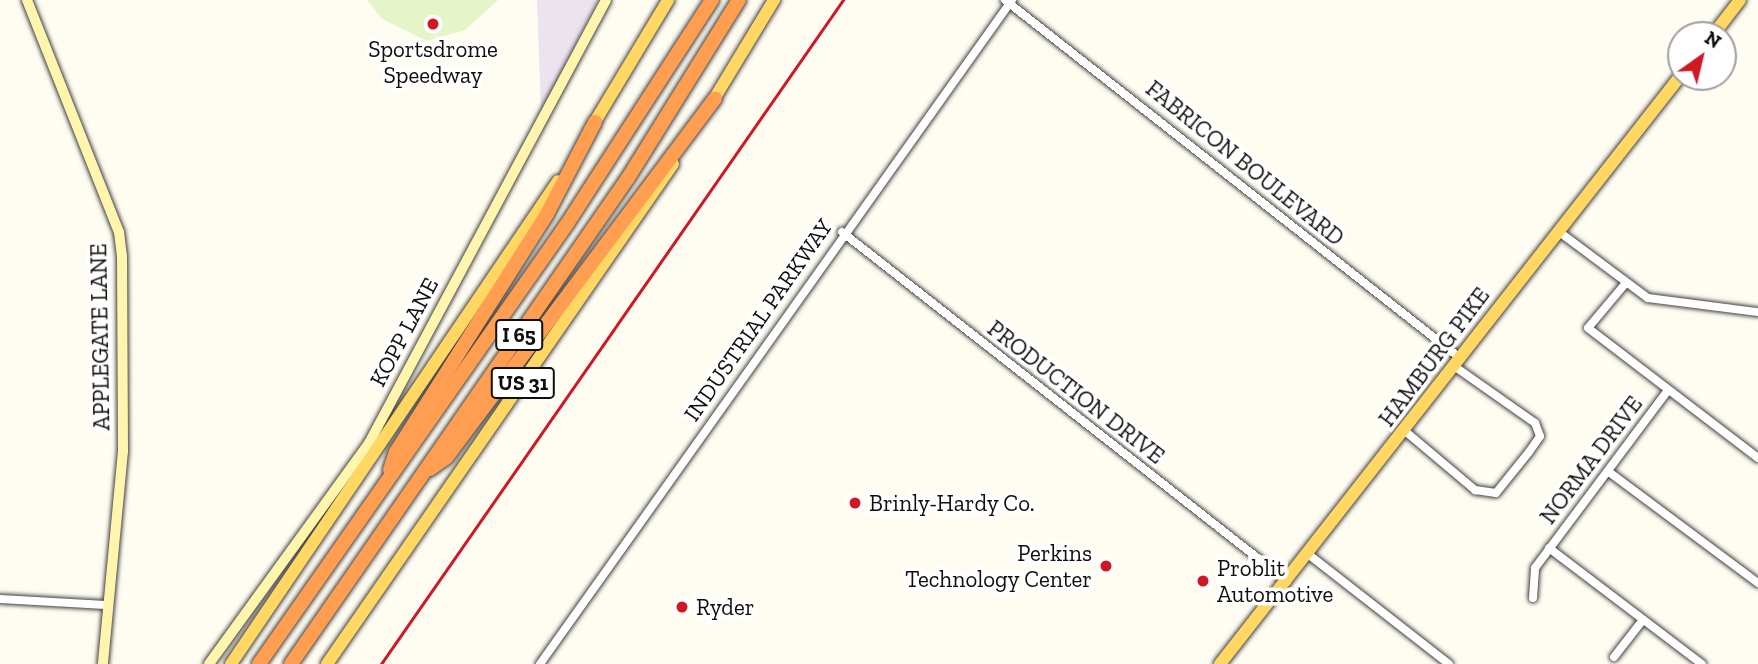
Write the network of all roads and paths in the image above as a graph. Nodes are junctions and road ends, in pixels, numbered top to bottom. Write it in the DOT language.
graph roads {
  1 [pos="27,0"];
  2 [pos="606,0"];
  3 [pos="668,0"];
  4 [pos="712,0"];
  5 [pos="739,0"];
  6 [pos="774,0"];
  7 [pos="1740,0"];
  8 [pos="1009,1"];
  9 [pos="1724,21"];
  10 [pos="1668,91"];
  11 [pos="715,98"];
  12 [pos="595,122"];
  13 [pos="1558,230"];
  14 [pos="842,232"];
  15 [pos="1625,284"];
  16 [pos="1758,312"];
  17 [pos="1457,362"];
  18 [pos="1668,390"];
  19 [pos="1405,431"];
  20 [pos="1758,458"];
  21 [pos="1609,472"];
  22 [pos="423,474"];
  23 [pos="387,482"];
  24 [pos="1549,548"];
  25 [pos="1308,554"];
  26 [pos="1287,581"];
  27 [pos="1758,583"];
  28 [pos="1533,598"];
  29 [pos="0,599"];
  30 [pos="106,605"];
  31 [pos="1642,621"];
  32 [pos="1614,657"];
  33 [pos="103,664"];
  34 [pos="208,664"];
  35 [pos="230,664"];
  36 [pos="259,664"];
  37 [pos="291,664"];
  38 [pos="327,664"];
  39 [pos="540,664"];
  40 [pos="1220,664"];
  41 [pos="1448,664"];
  42 [pos="1702,664"];
  1 -- 30 [label="street, APPLEGATE LANE"];
  2 -- 34 [label="street, KOPP LANE"];
  3 -- 12 [label="main road"];
  4 -- 23 [label="highway, I 65"];
  5 -- 22 [label="highway, I 65"];
  6 -- 11 [label="main road, US 31"];
  7 -- 9 [label="main road"];
  8 -- 14 [label="street, INDUSTRIAL PARKWAY"];
  8 -- 17 [label="street, FABRICON BOULEVARD"];
  10 -- 13 [label="main road, HAMBURG PIKE"];
  11 -- 22 [label="highway"];
  11 -- 38 [label="main road, US 31"];
  12 -- 23 [label="highway"];
  12 -- 35 [label="main road"];
  13 -- 15 [label="street"];
  13 -- 17 [label="main road, HAMBURG PIKE"];
  14 -- 26 [label="street, PRODUCTION DRIVE"];
  14 -- 39 [label="street, INDUSTRIAL PARKWAY"];
  15 -- 16 [label="street"];
  15 -- 18 [label="street, NORMA DRIVE"];
  17 -- 19 [label="main road, HAMBURG PIKE"];
  17 -- 19 [label="street, FABRICON BOULEVARD"];
  18 -- 20 [label="street"];
  18 -- 21 [label="street, NORMA DRIVE"];
  19 -- 25 [label="main road, HAMBURG PIKE"];
  21 -- 24 [label="street, NORMA DRIVE"];
  21 -- 27 [label="street"];
  22 -- 37 [label="highway, I 65"];
  23 -- 36 [label="highway, I 65"];
  24 -- 28 [label="street, NORMA DRIVE"];
  24 -- 31 [label="street"];
  25 -- 26 [label="main road, HAMBURG PIKE"];
  25 -- 41 [label="street"];
  26 -- 40 [label="main road, HAMBURG PIKE"];
  29 -- 30 [label="street"];
  30 -- 33 [label="street, APPLEGATE LANE"];
  31 -- 32 [label="street"];
  31 -- 42 [label="street"];
}
